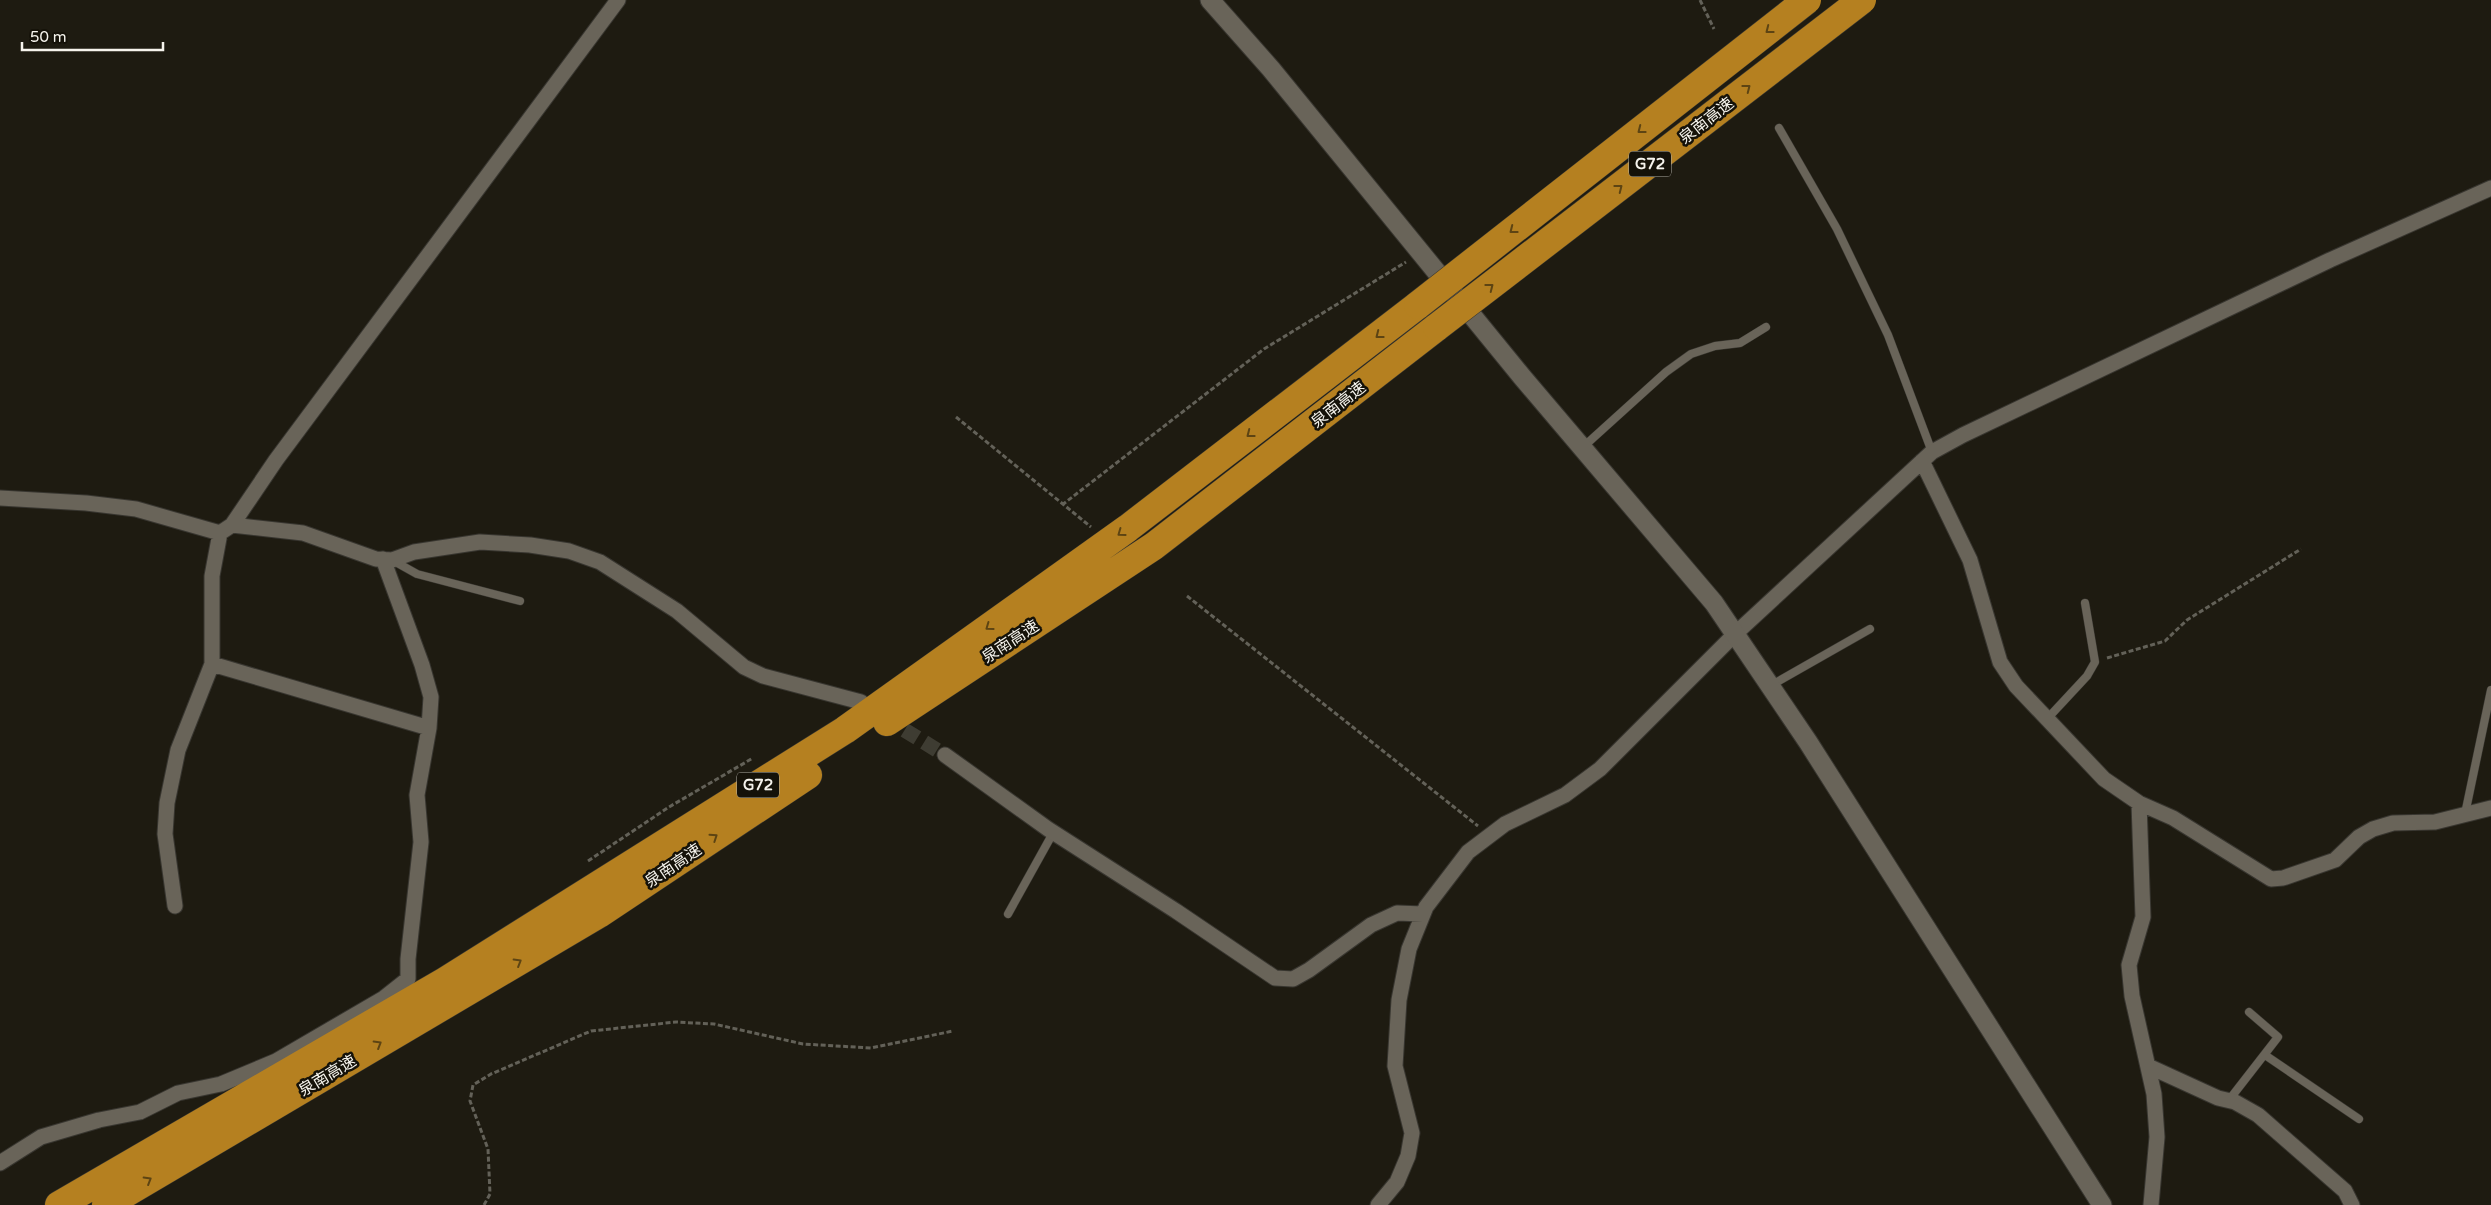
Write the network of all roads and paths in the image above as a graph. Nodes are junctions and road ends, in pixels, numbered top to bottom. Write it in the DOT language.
graph roads {
  1 [pos="618,0"];
  2 [pos="1210,0"];
  3 [pos="1700,0"];
  4 [pos="1807,0"];
  5 [pos="1862,0"];
  6 [pos="1714,29"];
  7 [pos="1779,128"];
  8 [pos="2491,188"];
  9 [pos="1421,253"];
  10 [pos="1766,327"];
  11 [pos="956,417"];
  12 [pos="1582,448"];
  13 [pos="1927,456"];
  14 [pos="0,498"];
  15 [pos="1062,505"];
  16 [pos="226,529"];
  17 [pos="1097,532"];
  18 [pos="2300,549"];
  19 [pos="388,560"];
  20 [pos="1187,596"];
  21 [pos="520,600"];
  22 [pos="2085,604"];
  23 [pos="1870,629"];
  24 [pos="1735,634"];
  25 [pos="2095,662"];
  26 [pos="212,664"];
  27 [pos="1770,686"];
  28 [pos="2491,690"];
  29 [pos="861,702"];
  30 [pos="2047,719"];
  31 [pos="429,728"];
  32 [pos="945,755"];
  33 [pos="2140,803"];
  34 [pos="2491,808"];
  35 [pos="2465,814"];
  36 [pos="1053,833"];
  37 [pos="1490,835"];
  38 [pos="175,906"];
  39 [pos="1008,914"];
  40 [pos="1423,914"];
  41 [pos="2248,1012"];
  42 [pos="953,1031"];
  43 [pos="2265,1054"];
  44 [pos="2148,1066"];
  45 [pos="2229,1100"];
  46 [pos="2359,1119"];
  47 [pos="0,1163"];
  48 [pos="59,1205"];
  49 [pos="106,1205"];
  50 [pos="484,1205"];
  51 [pos="1378,1205"];
  52 [pos="2102,1205"];
  53 [pos="2151,1205"];
  54 [pos="2352,1205"];
  1 -- 16 [label="street"];
  2 -- 9 [label="street"];
  3 -- 6 [label="path"];
  4 -- 48 [label="highway, 泉南高速 / G72, one-way, bridge"];
  49 -- 5 [label="highway, 泉南高速 / G72, one-way, bridge"];
  7 -- 13 [label="lane"];
  8 -- 13 [label="street"];
  9 -- 12 [label="street"];
  9 -- 15 [label="path"];
  10 -- 12 [label="lane"];
  11 -- 15 [label="path"];
  12 -- 24 [label="street"];
  13 -- 24 [label="street"];
  13 -- 30 [label="street"];
  14 -- 16 [label="street"];
  15 -- 17 [label="path"];
  16 -- 19 [label="street"];
  16 -- 26 [label="street"];
  18 -- 25 [label="path"];
  19 -- 21 [label="lane"];
  19 -- 29 [label="street"];
  19 -- 31 [label="street"];
  20 -- 37 [label="path"];
  22 -- 25 [label="lane"];
  23 -- 27 [label="lane"];
  24 -- 27 [label="street"];
  24 -- 37 [label="street"];
  25 -- 30 [label="lane"];
  26 -- 31 [label="street"];
  26 -- 38 [label="street"];
  27 -- 52 [label="street"];
  28 -- 35 [label="lane"];
  30 -- 33 [label="street"];
  31 -- 47 [label="street"];
  32 -- 36 [label="street"];
  33 -- 35 [label="street"];
  33 -- 44 [label="street"];
  34 -- 35 [label="street"];
  36 -- 39 [label="lane"];
  36 -- 40 [label="street"];
  37 -- 40 [label="street"];
  40 -- 51 [label="street"];
  41 -- 43 [label="lane"];
  42 -- 50 [label="path"];
  43 -- 45 [label="lane"];
  43 -- 46 [label="lane"];
  44 -- 45 [label="street"];
  44 -- 53 [label="street"];
  45 -- 54 [label="street"];
}
